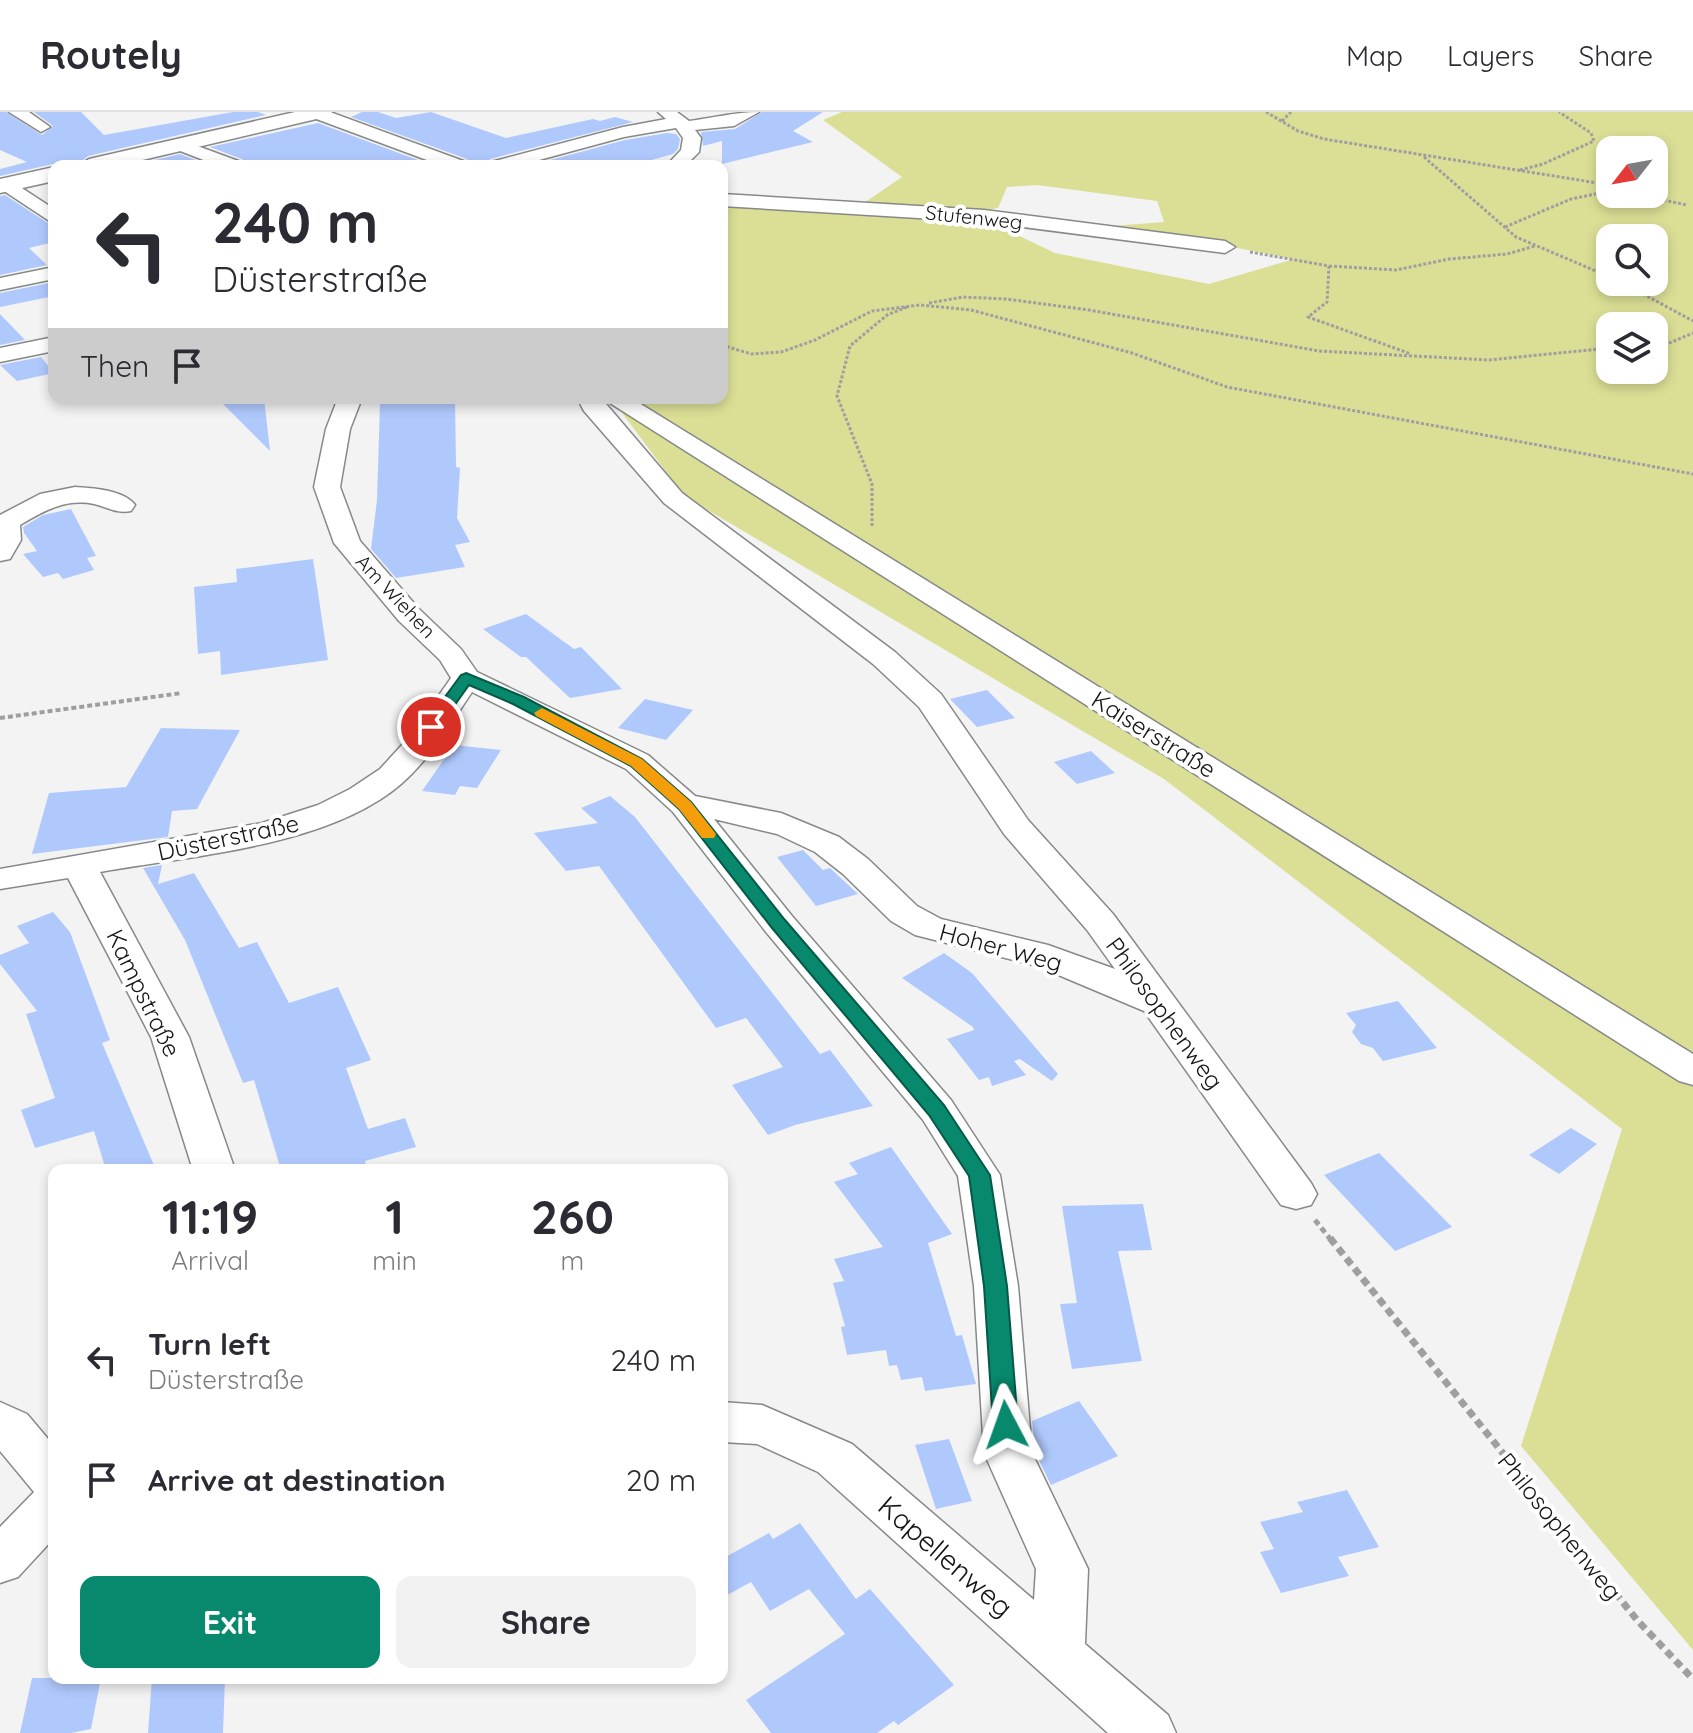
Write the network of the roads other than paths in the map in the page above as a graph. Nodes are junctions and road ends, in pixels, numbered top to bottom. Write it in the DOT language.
graph roads {
  1 [pos="8,112"];
  2 [pos="17,112"];
  3 [pos="751,112"];
  4 [pos="320,113"];
  5 [pos="0,115"];
  6 [pos="677,120"];
  7 [pos="41,127"];
  8 [pos="181,145"];
  9 [pos="115,160"];
  10 [pos="220,160"];
  11 [pos="444,160"];
  12 [pos="519,160"];
  13 [pos="681,160"];
  14 [pos="48,175"];
  15 [pos="4,186"];
  16 [pos="728,200"];
  17 [pos="48,214"];
  18 [pos="1225,247"];
  19 [pos="48,274"];
  20 [pos="0,284"];
  21 [pos="48,345"];
  22 [pos="0,355"];
  23 [pos="348,404"];
  24 [pos="591,404"];
  25 [pos="624,404"];
  26 [pos="122,505"];
  27 [pos="0,553"];
  28 [pos="459,666"];
  29 [pos="685,805"];
  30 [pos="79,866"];
  31 [pos="0,879"];
  32 [pos="1155,1001"];
  33 [pos="1693,1072"];
  34 [pos="212,1164"];
  35 [pos="1296,1194"];
  36 [pos="0,1422"];
  37 [pos="728,1422"];
  38 [pos="48,1474"];
  39 [pos="48,1510"];
  40 [pos="0,1561"];
  41 [pos="1058,1655"];
  42 [pos="1148,1733"];
  1 -- 5 [label="street"];
  2 -- 7 [label="street"];
  3 -- 6 [label="street"];
  4 -- 8 [label="main road"];
  4 -- 11 [label="street"];
  6 -- 12 [label="street"];
  6 -- 13 [label="street"];
  8 -- 9 [label="main road"];
  8 -- 10 [label="street"];
  14 -- 15 [label="main road"];
  15 -- 17 [label="street"];
  16 -- 18 [label="street, Stufenweg"];
  19 -- 20 [label="street"];
  21 -- 22 [label="street"];
  23 -- 28 [label="street, Am Wiehen"];
  24 -- 32 [label="street, Philosophenweg"];
  25 -- 33 [label="street, Kaiserstraße"];
  26 -- 27 [label="street"];
  28 -- 29 [label="street, Am Wiehen"];
  28 -- 30 [label="street, Düsterstraße"];
  29 -- 32 [label="street, Hoher Weg"];
  29 -- 41 [label="street, Am Wiehen"];
  30 -- 31 [label="street, Düsterstraße"];
  30 -- 34 [label="street, Kampstraße"];
  32 -- 35 [label="street, Philosophenweg"];
  36 -- 38 [label="street"];
  37 -- 41 [label="street, Kapellenweg"];
  39 -- 40 [label="street"];
  41 -- 42 [label="street, Kapellenweg"];
}
